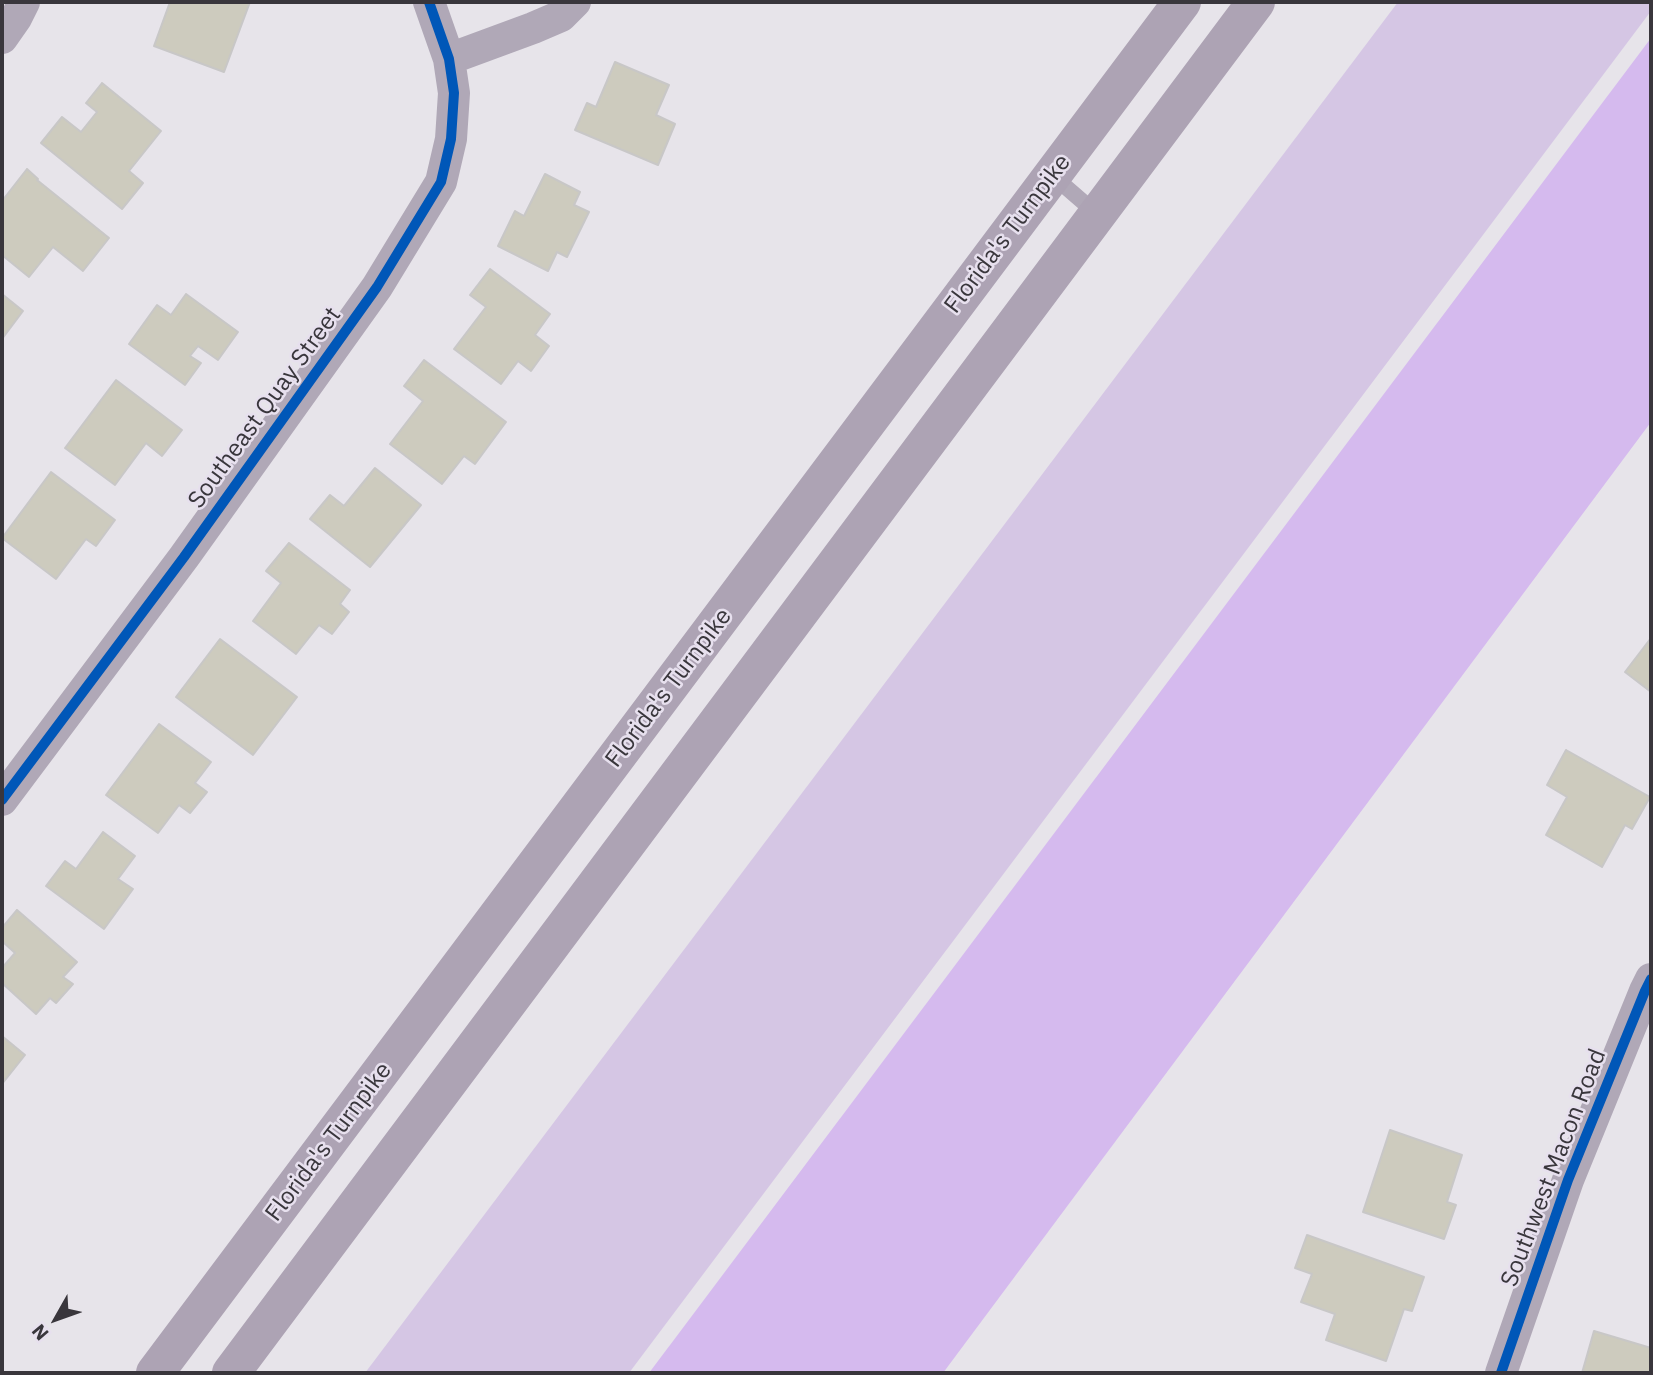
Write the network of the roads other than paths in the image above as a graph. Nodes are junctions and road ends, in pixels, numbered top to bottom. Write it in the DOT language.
graph roads {
  1 [pos="24,2"];
  2 [pos="429,2"];
  3 [pos="575,2"];
  4 [pos="1182,2"];
  5 [pos="1256,2"];
  6 [pos="2,38"];
  7 [pos="449,60"];
  8 [pos="1052,175"];
  9 [pos="1097,214"];
  10 [pos="2,800"];
  11 [pos="1651,979"];
  12 [pos="155,1373"];
  13 [pos="231,1373"];
  14 [pos="1501,1373"];
  1 -- 6 [label="street"];
  2 -- 7 [label="street, Southeast Quay Street"];
  3 -- 7 [label="street"];
  4 -- 8 [label="highway, Florida's Turnpike"];
  5 -- 9 [label="highway"];
  7 -- 10 [label="street, Southeast Quay Street"];
  8 -- 9 [label="lane"];
  8 -- 12 [label="highway, Florida's Turnpike"];
  9 -- 13 [label="highway"];
  11 -- 14 [label="street, Southwest Macon Road"];
}
